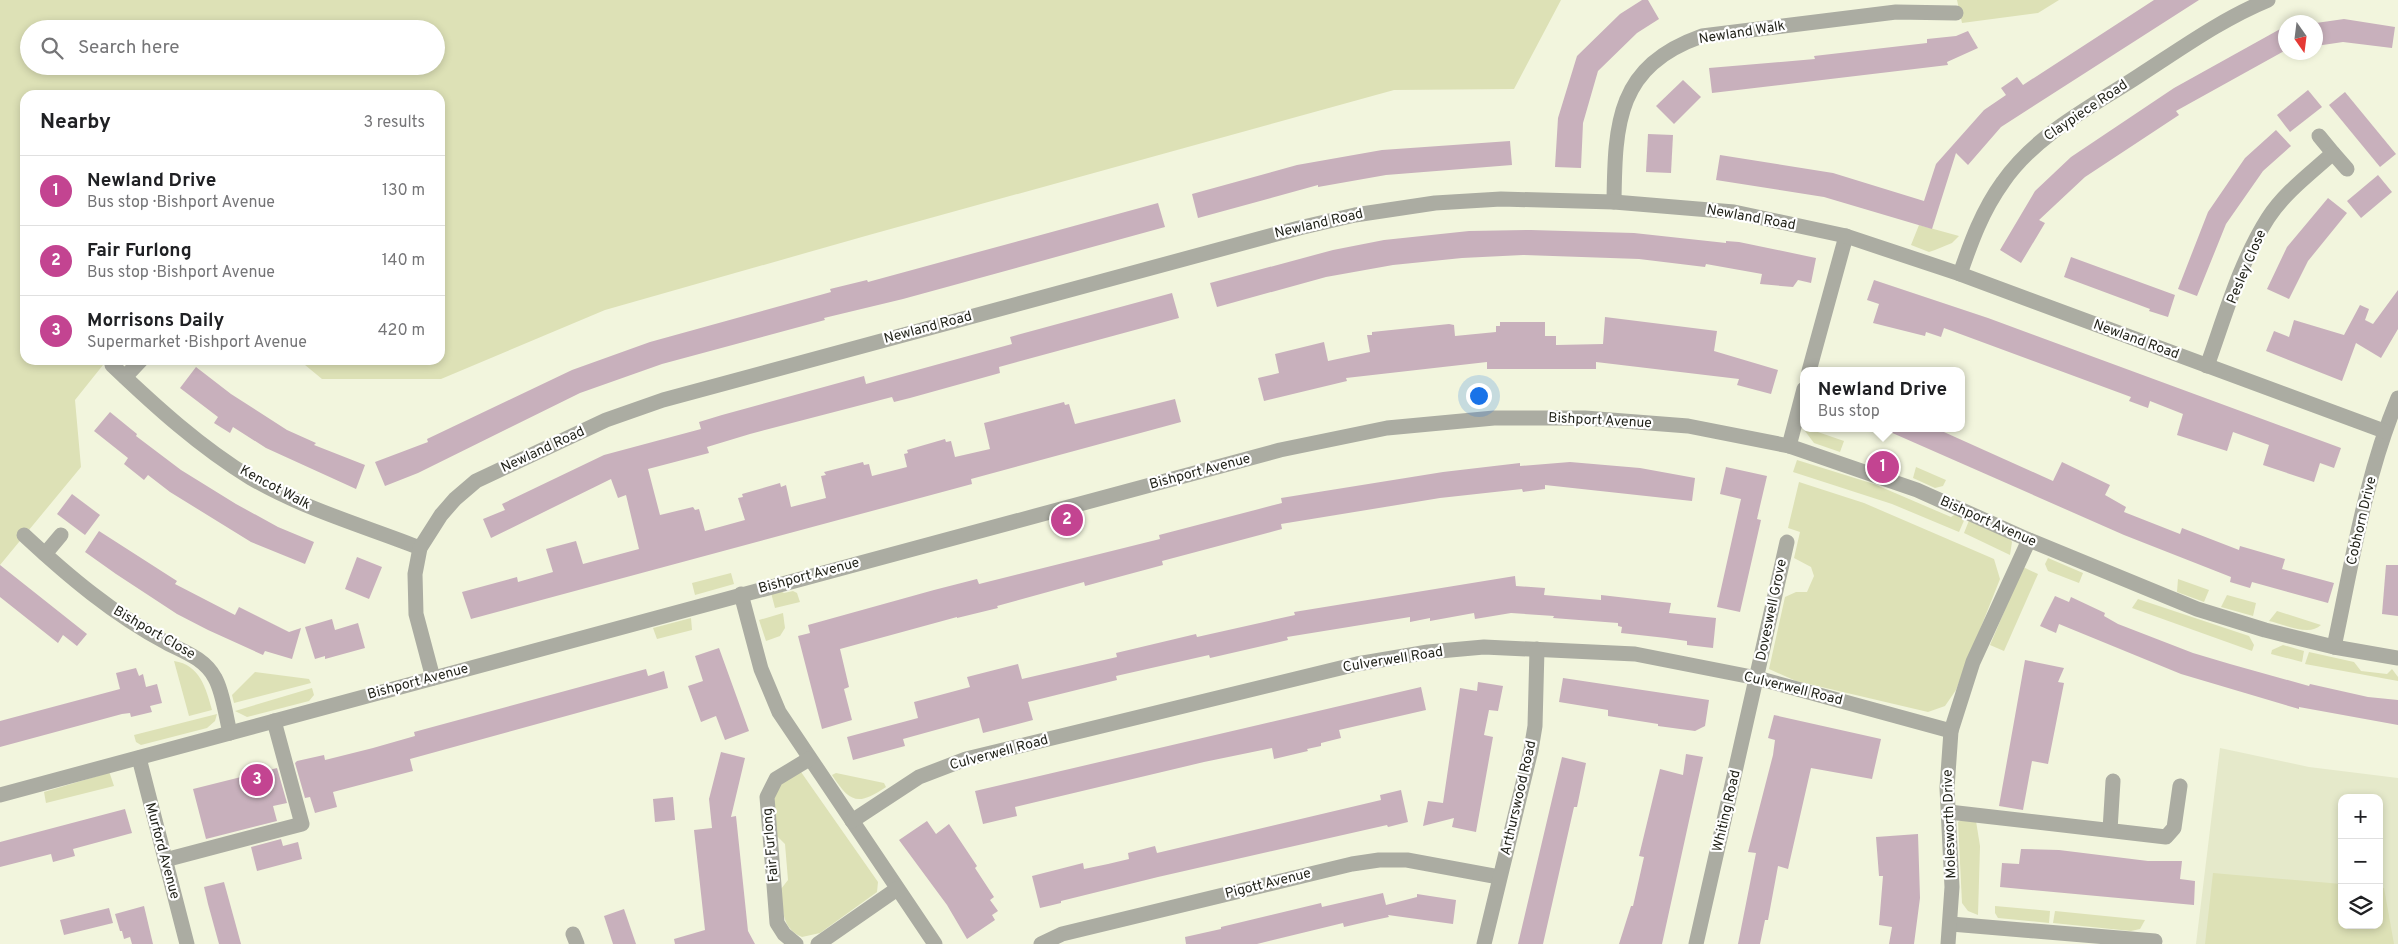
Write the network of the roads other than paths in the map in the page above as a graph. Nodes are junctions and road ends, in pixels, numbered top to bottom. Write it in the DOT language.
graph roads {
  1 [pos="2268,0"];
  2 [pos="1895,6"];
  3 [pos="1956,13"];
  4 [pos="2319,136"];
  5 [pos="2333,153"];
  6 [pos="2348,169"];
  7 [pos="1614,202"];
  8 [pos="1846,236"];
  9 [pos="1960,274"];
  10 [pos="112,365"];
  11 [pos="137,365"];
  12 [pos="2207,366"];
  13 [pos="1810,367"];
  14 [pos="125,377"];
  15 [pos="2398,398"];
  16 [pos="1800,404"];
  17 [pos="2384,431"];
  18 [pos="1789,446"];
  19 [pos="61,534"];
  20 [pos="24,535"];
  21 [pos="2029,540"];
  22 [pos="1787,542"];
  23 [pos="420,548"];
  24 [pos="45,554"];
  25 [pos="741,594"];
  26 [pos="2334,647"];
  27 [pos="1537,649"];
  28 [pos="2398,658"];
  29 [pos="433,678"];
  30 [pos="1757,678"];
  31 [pos="274,721"];
  32 [pos="1951,731"];
  33 [pos="230,733"];
  34 [pos="139,758"];
  35 [pos="809,759"];
  36 [pos="2113,781"];
  37 [pos="2180,786"];
  38 [pos="0,795"];
  39 [pos="1948,812"];
  40 [pos="852,821"];
  41 [pos="2110,830"];
  42 [pos="165,860"];
  43 [pos="1499,878"];
  44 [pos="897,889"];
  45 [pos="1951,924"];
  46 [pos="2155,941"];
  47 [pos="187,944"];
  48 [pos="796,944"];
  49 [pos="818,944"];
  50 [pos="935,944"];
  51 [pos="1041,944"];
  52 [pos="1484,944"];
  53 [pos="1696,944"];
  54 [pos="1948,944"];
  1 -- 9 [label="street, Claypiece Road"];
  2 -- 3 [label="street, Newland Walk"];
  2 -- 7 [label="street, Newland Walk"];
  4 -- 5 [label="street"];
  5 -- 6 [label="street"];
  5 -- 12 [label="street, Pesley Close"];
  7 -- 8 [label="street, Newland Road"];
  7 -- 23 [label="street, Newland Road"];
  8 -- 9 [label="street, Newland Road"];
  8 -- 13 [label="street"];
  9 -- 12 [label="street, Newland Road"];
  10 -- 14 [label="street, Kencot Walk"];
  11 -- 14 [label="street"];
  12 -- 17 [label="street, Newland Road"];
  14 -- 23 [label="street, Kencot Walk"];
  15 -- 17 [label="street, Cobhorn Drive"];
  16 -- 18 [label="street"];
  17 -- 26 [label="street, Cobhorn Drive"];
  18 -- 21 [label="street, Bishport Avenue"];
  18 -- 25 [label="street, Bishport Avenue"];
  19 -- 24 [label="street"];
  20 -- 24 [label="street, Bishport Close"];
  21 -- 26 [label="street, Bishport Avenue"];
  21 -- 32 [label="street, Molesworth Drive"];
  22 -- 30 [label="street, Doveswell Grove"];
  23 -- 29 [label="street, Newland Road"];
  24 -- 33 [label="street, Bishport Close"];
  25 -- 29 [label="street, Bishport Avenue"];
  25 -- 35 [label="street"];
  26 -- 28 [label="street, Bishport Avenue"];
  27 -- 30 [label="street, Culverwell Road"];
  27 -- 40 [label="street, Culverwell Road"];
  27 -- 43 [label="street, Arthurswood Road"];
  29 -- 31 [label="street, Bishport Avenue"];
  30 -- 32 [label="street, Culverwell Road"];
  30 -- 53 [label="street, Whiting Road"];
  31 -- 33 [label="street, Bishport Avenue"];
  31 -- 42 [label="street"];
  32 -- 39 [label="street, Molesworth Drive"];
  33 -- 34 [label="street, Bishport Avenue"];
  34 -- 38 [label="street, Bishport Avenue"];
  34 -- 42 [label="street, Murford Avenue"];
  35 -- 40 [label="street"];
  35 -- 48 [label="street, Fair Furlong"];
  36 -- 41 [label="street"];
  37 -- 41 [label="street"];
  39 -- 41 [label="street"];
  39 -- 45 [label="street, Molesworth Drive"];
  40 -- 44 [label="street"];
  42 -- 47 [label="street, Murford Avenue"];
  43 -- 51 [label="street, Pigott Avenue"];
  43 -- 52 [label="street, Arthurswood Road"];
  44 -- 49 [label="street"];
  44 -- 50 [label="street"];
  45 -- 46 [label="street"];
  45 -- 54 [label="street, Molesworth Drive"];
}
